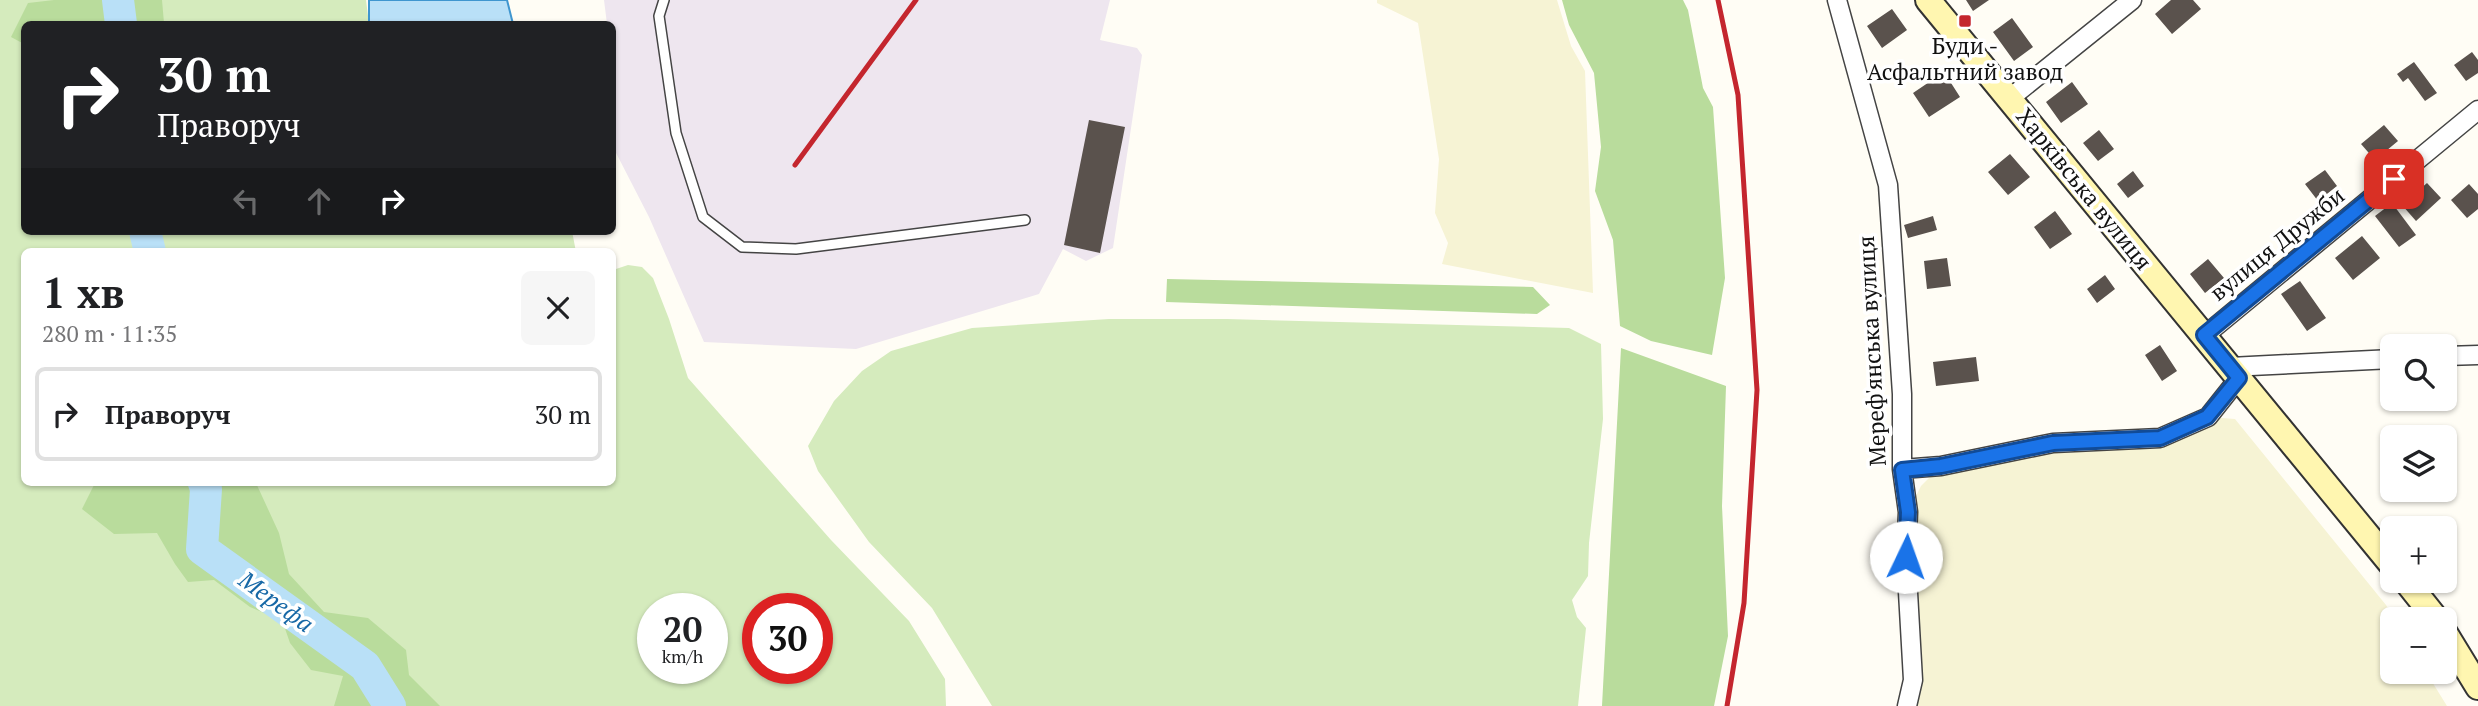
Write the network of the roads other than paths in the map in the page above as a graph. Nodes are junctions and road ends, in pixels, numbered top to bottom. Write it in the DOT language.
graph roads {
  1 [pos="664,0"];
  2 [pos="1837,0"];
  3 [pos="1928,0"];
  4 [pos="2132,0"];
  5 [pos="2010,99"];
  6 [pos="2478,110"];
  7 [pos="1025,220"];
  8 [pos="2204,335"];
  9 [pos="2478,355"];
  10 [pos="2457,356"];
  11 [pos="2380,360"];
  12 [pos="2234,372"];
  13 [pos="1902,470"];
  14 [pos="2380,550"];
  15 [pos="2416,593"];
  16 [pos="2427,607"];
  17 [pos="2457,653"];
  18 [pos="2478,687"];
  19 [pos="1907,706"];
  1 -- 7 [label="lane"];
  2 -- 13 [label="street, Мереф'янська вулиця"];
  3 -- 5 [label="street, Харківська вулиця"];
  4 -- 5 [label="street"];
  5 -- 8 [label="street, Харківська вулиця"];
  6 -- 8 [label="street, вулиця Дружби"];
  8 -- 12 [label="street, Харківська вулиця"];
  9 -- 10 [label="street"];
  11 -- 12 [label="street"];
  12 -- 13 [label="street"];
  12 -- 14 [label="street, Харківська вулиця"];
  13 -- 19 [label="street, Мереф'янська вулиця"];
  15 -- 16 [label="street"];
  17 -- 18 [label="street"];
}
